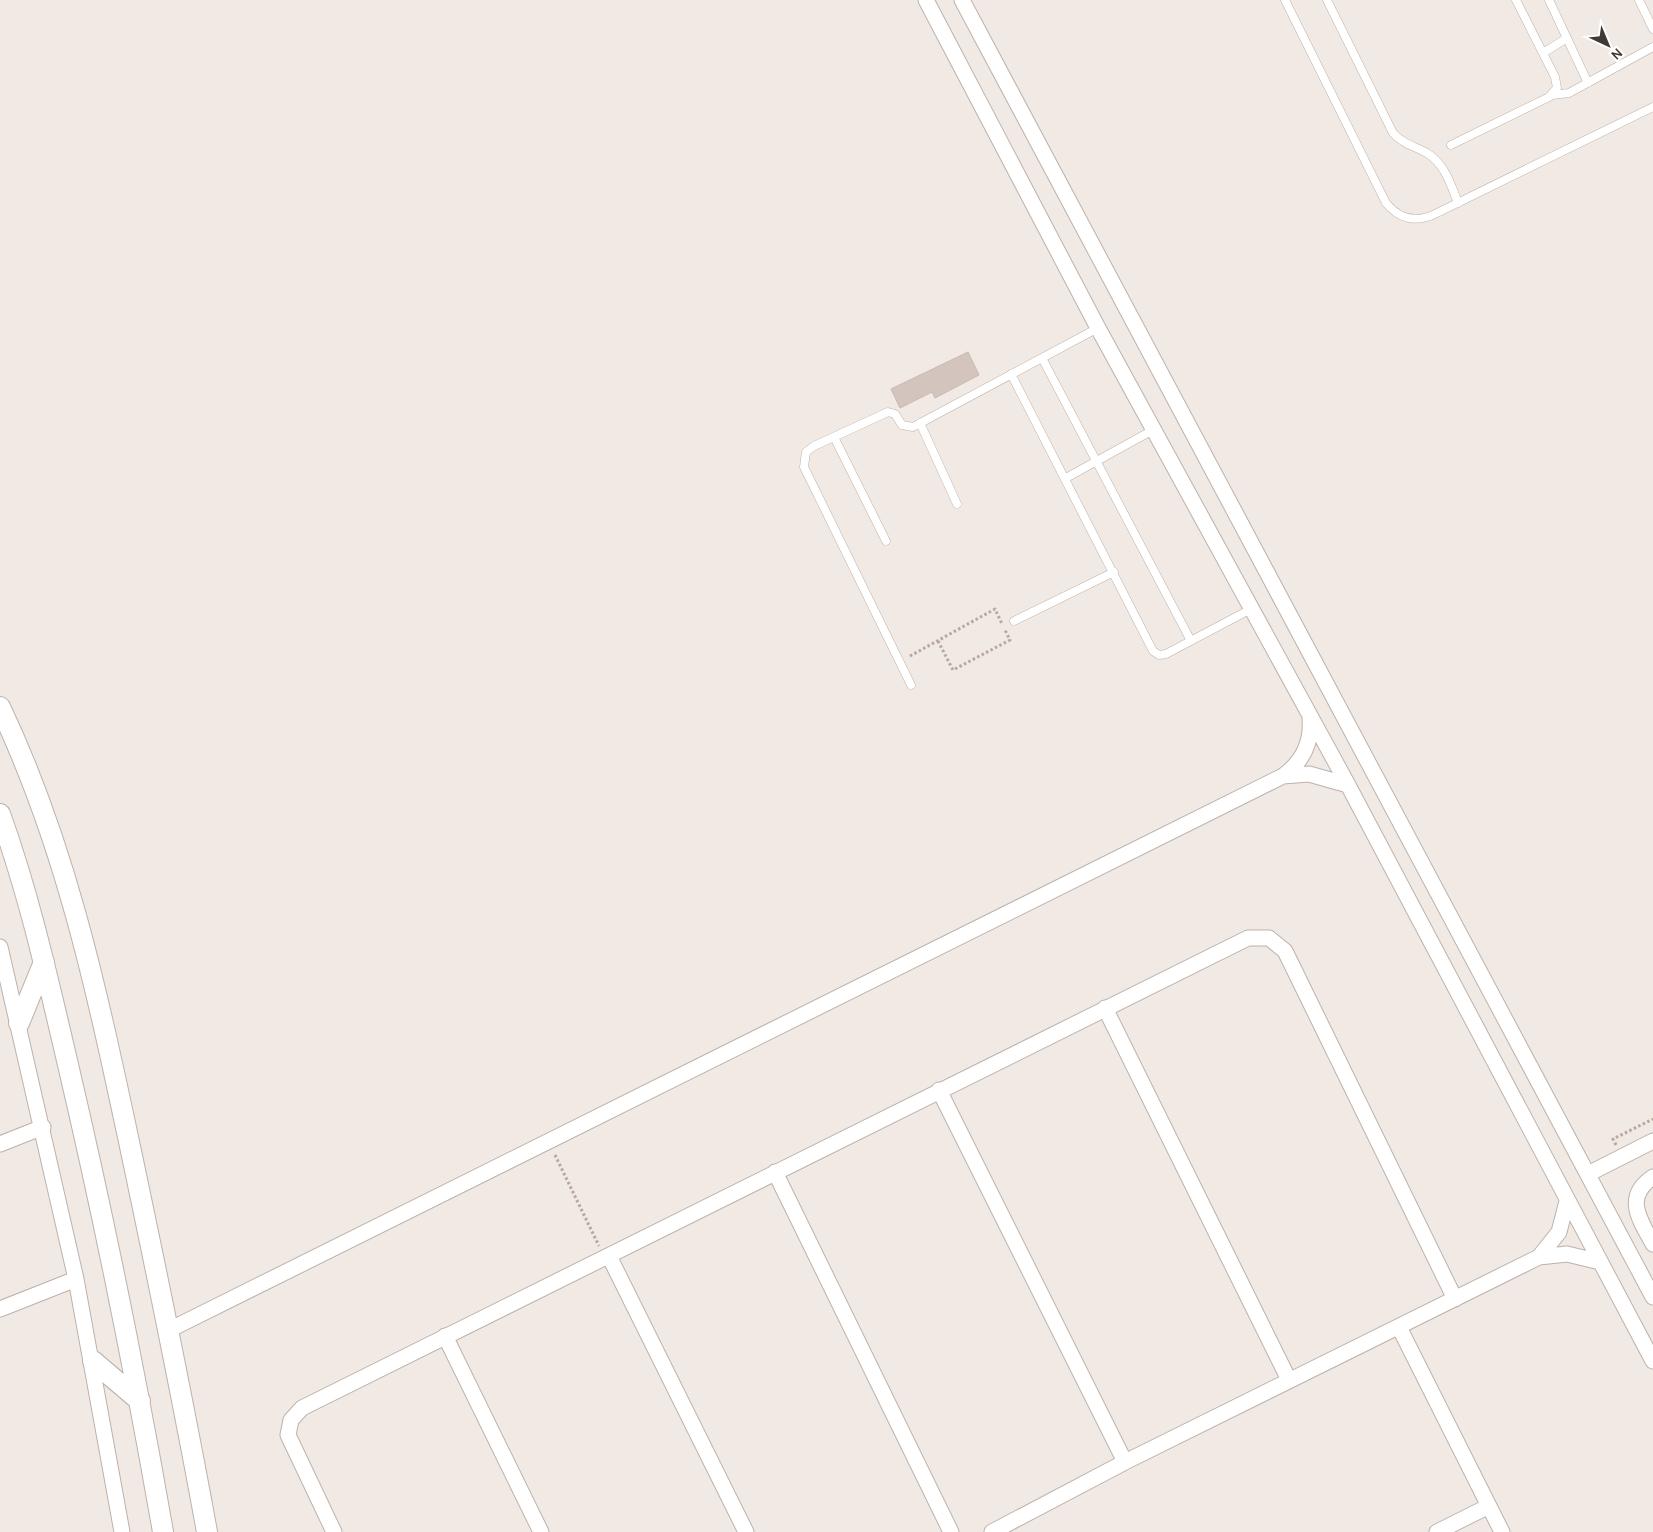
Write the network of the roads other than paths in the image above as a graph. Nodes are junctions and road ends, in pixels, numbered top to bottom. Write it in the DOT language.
graph roads {
  1 [pos="926,0"];
  2 [pos="962,0"];
  3 [pos="1285,0"];
  4 [pos="1327,0"];
  5 [pos="1550,0"];
  6 [pos="1639,0"];
  7 [pos="1518,1"];
  8 [pos="1653,29"];
  9 [pos="1567,38"];
  10 [pos="1653,47"];
  11 [pos="1543,53"];
  12 [pos="1588,83"];
  13 [pos="1552,95"];
  14 [pos="1653,107"];
  15 [pos="1451,145"];
  16 [pos="1458,203"];
  17 [pos="1098,328"];
  18 [pos="1042,358"];
  19 [pos="1011,374"];
  20 [pos="920,423"];
  21 [pos="1154,430"];
  22 [pos="834,437"];
  23 [pos="1097,461"];
  24 [pos="1066,478"];
  25 [pos="957,504"];
  26 [pos="886,541"];
  27 [pos="1114,572"];
  28 [pos="1251,609"];
  29 [pos="1014,621"];
  30 [pos="1191,640"];
  31 [pos="911,685"];
  32 [pos="0,708"];
  33 [pos="1310,716"];
  34 [pos="1283,776"];
  35 [pos="1348,785"];
  36 [pos="0,814"];
  37 [pos="0,947"];
  38 [pos="44,962"];
  39 [pos="1106,1008"];
  40 [pos="19,1023"];
  41 [pos="939,1090"];
  42 [pos="43,1128"];
  43 [pos="1653,1141"];
  44 [pos="0,1144"];
  45 [pos="775,1172"];
  46 [pos="1588,1174"];
  47 [pos="1653,1177"];
  48 [pos="1567,1201"];
  49 [pos="1653,1244"];
  50 [pos="607,1257"];
  51 [pos="1539,1257"];
  52 [pos="1600,1262"];
  53 [pos="76,1279"];
  54 [pos="1653,1297"];
  55 [pos="1455,1299"];
  56 [pos="0,1309"];
  57 [pos="1399,1327"];
  58 [pos="169,1330"];
  59 [pos="445,1336"];
  60 [pos="93,1361"];
  61 [pos="1653,1361"];
  62 [pos="1289,1380"];
  63 [pos="140,1401"];
  64 [pos="1125,1462"];
  65 [pos="1489,1506"];
  66 [pos="1000,1530"];
  67 [pos="122,1532"];
  68 [pos="163,1532"];
  69 [pos="207,1532"];
  70 [pos="334,1532"];
  71 [pos="541,1532"];
  72 [pos="746,1532"];
  73 [pos="951,1532"];
  74 [pos="1437,1532"];
  75 [pos="1502,1532"];
  1 -- 17 [label="street"];
  2 -- 46 [label="street"];
  3 -- 16 [label="lane"];
  4 -- 16 [label="lane"];
  5 -- 9 [label="lane"];
  6 -- 8 [label="lane"];
  7 -- 11 [label="lane"];
  9 -- 11 [label="lane"];
  9 -- 12 [label="lane"];
  10 -- 12 [label="lane"];
  11 -- 13 [label="lane"];
  12 -- 13 [label="lane"];
  13 -- 15 [label="lane"];
  14 -- 16 [label="lane"];
  17 -- 18 [label="lane"];
  17 -- 21 [label="street"];
  18 -- 19 [label="lane"];
  18 -- 23 [label="lane"];
  19 -- 20 [label="lane"];
  19 -- 24 [label="lane"];
  20 -- 22 [label="lane"];
  20 -- 25 [label="lane"];
  21 -- 23 [label="lane"];
  21 -- 28 [label="street"];
  22 -- 26 [label="lane"];
  22 -- 31 [label="lane"];
  23 -- 24 [label="lane"];
  23 -- 30 [label="lane"];
  24 -- 27 [label="lane"];
  27 -- 29 [label="lane"];
  27 -- 30 [label="lane"];
  28 -- 30 [label="lane"];
  28 -- 33 [label="street"];
  32 -- 58 [label="street"];
  33 -- 34 [label="street"];
  33 -- 35 [label="street"];
  34 -- 35 [label="street"];
  34 -- 58 [label="street"];
  35 -- 48 [label="street"];
  36 -- 38 [label="street"];
  37 -- 40 [label="street"];
  38 -- 40 [label="street"];
  38 -- 63 [label="street"];
  39 -- 41 [label="street"];
  39 -- 55 [label="street"];
  39 -- 62 [label="street"];
  40 -- 42 [label="street"];
  41 -- 45 [label="street"];
  41 -- 64 [label="street"];
  42 -- 44 [label="street"];
  42 -- 53 [label="street"];
  43 -- 46 [label="street"];
  45 -- 50 [label="street"];
  45 -- 73 [label="street"];
  46 -- 54 [label="street"];
  47 -- 49 [label="street"];
  48 -- 51 [label="street"];
  48 -- 52 [label="street"];
  50 -- 59 [label="street"];
  50 -- 72 [label="street"];
  51 -- 52 [label="street"];
  51 -- 55 [label="street"];
  52 -- 61 [label="street"];
  53 -- 56 [label="street"];
  53 -- 60 [label="street"];
  55 -- 57 [label="street"];
  57 -- 62 [label="street"];
  57 -- 65 [label="street"];
  58 -- 69 [label="street"];
  59 -- 70 [label="street"];
  59 -- 71 [label="street"];
  60 -- 63 [label="street"];
  60 -- 67 [label="street"];
  62 -- 64 [label="street"];
  63 -- 68 [label="street"];
  64 -- 66 [label="street"];
  65 -- 74 [label="street"];
  65 -- 75 [label="street"];
}
